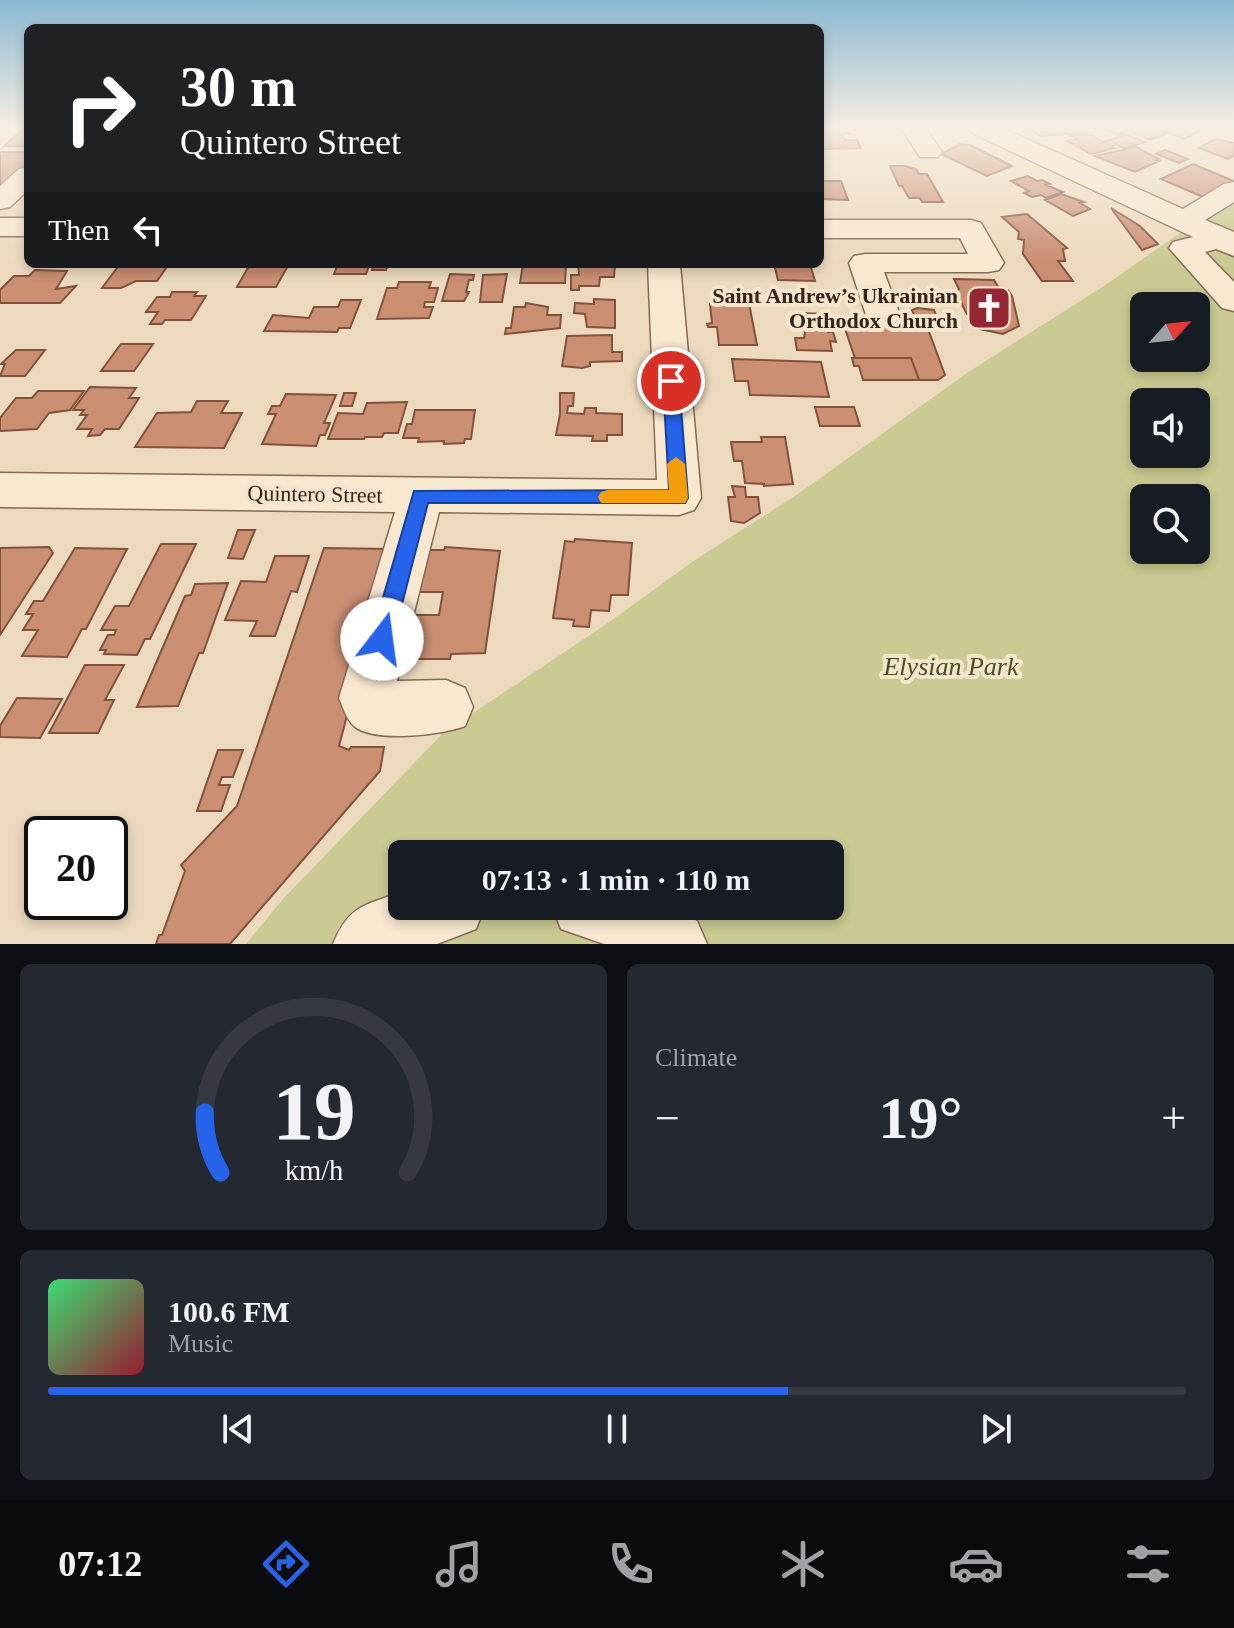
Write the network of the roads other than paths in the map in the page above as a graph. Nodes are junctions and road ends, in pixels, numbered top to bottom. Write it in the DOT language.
graph roads {
  1 [pos="1079,172"];
  2 [pos="24,179"];
  3 [pos="1234,190"];
  4 [pos="0,201"];
  5 [pos="1185,220"];
  6 [pos="0,227"];
  7 [pos="24,227"];
  8 [pos="824,229"];
  9 [pos="1230,242"];
  10 [pos="664,268"];
  11 [pos="1234,301"];
  12 [pos="883,315"];
  13 [pos="0,490"];
  14 [pos="421,496"];
  15 [pos="446,707"];
  16 [pos="414,920"];
  17 [pos="633,920"];
  18 [pos="366,944"];
  19 [pos="674,944"];
  1 -- 5 [label="street"];
  2 -- 4 [label="street"];
  3 -- 5 [label="street"];
  5 -- 9 [label="street"];
  6 -- 7 [label="street"];
  8 -- 12 [label="street"];
  9 -- 11 [label="street"];
  10 -- 14 [label="street, Quintero Street"];
  13 -- 14 [label="street, Quintero Street"];
  14 -- 15 [label="street"];
  16 -- 18 [label="street"];
  17 -- 19 [label="street"];
}
